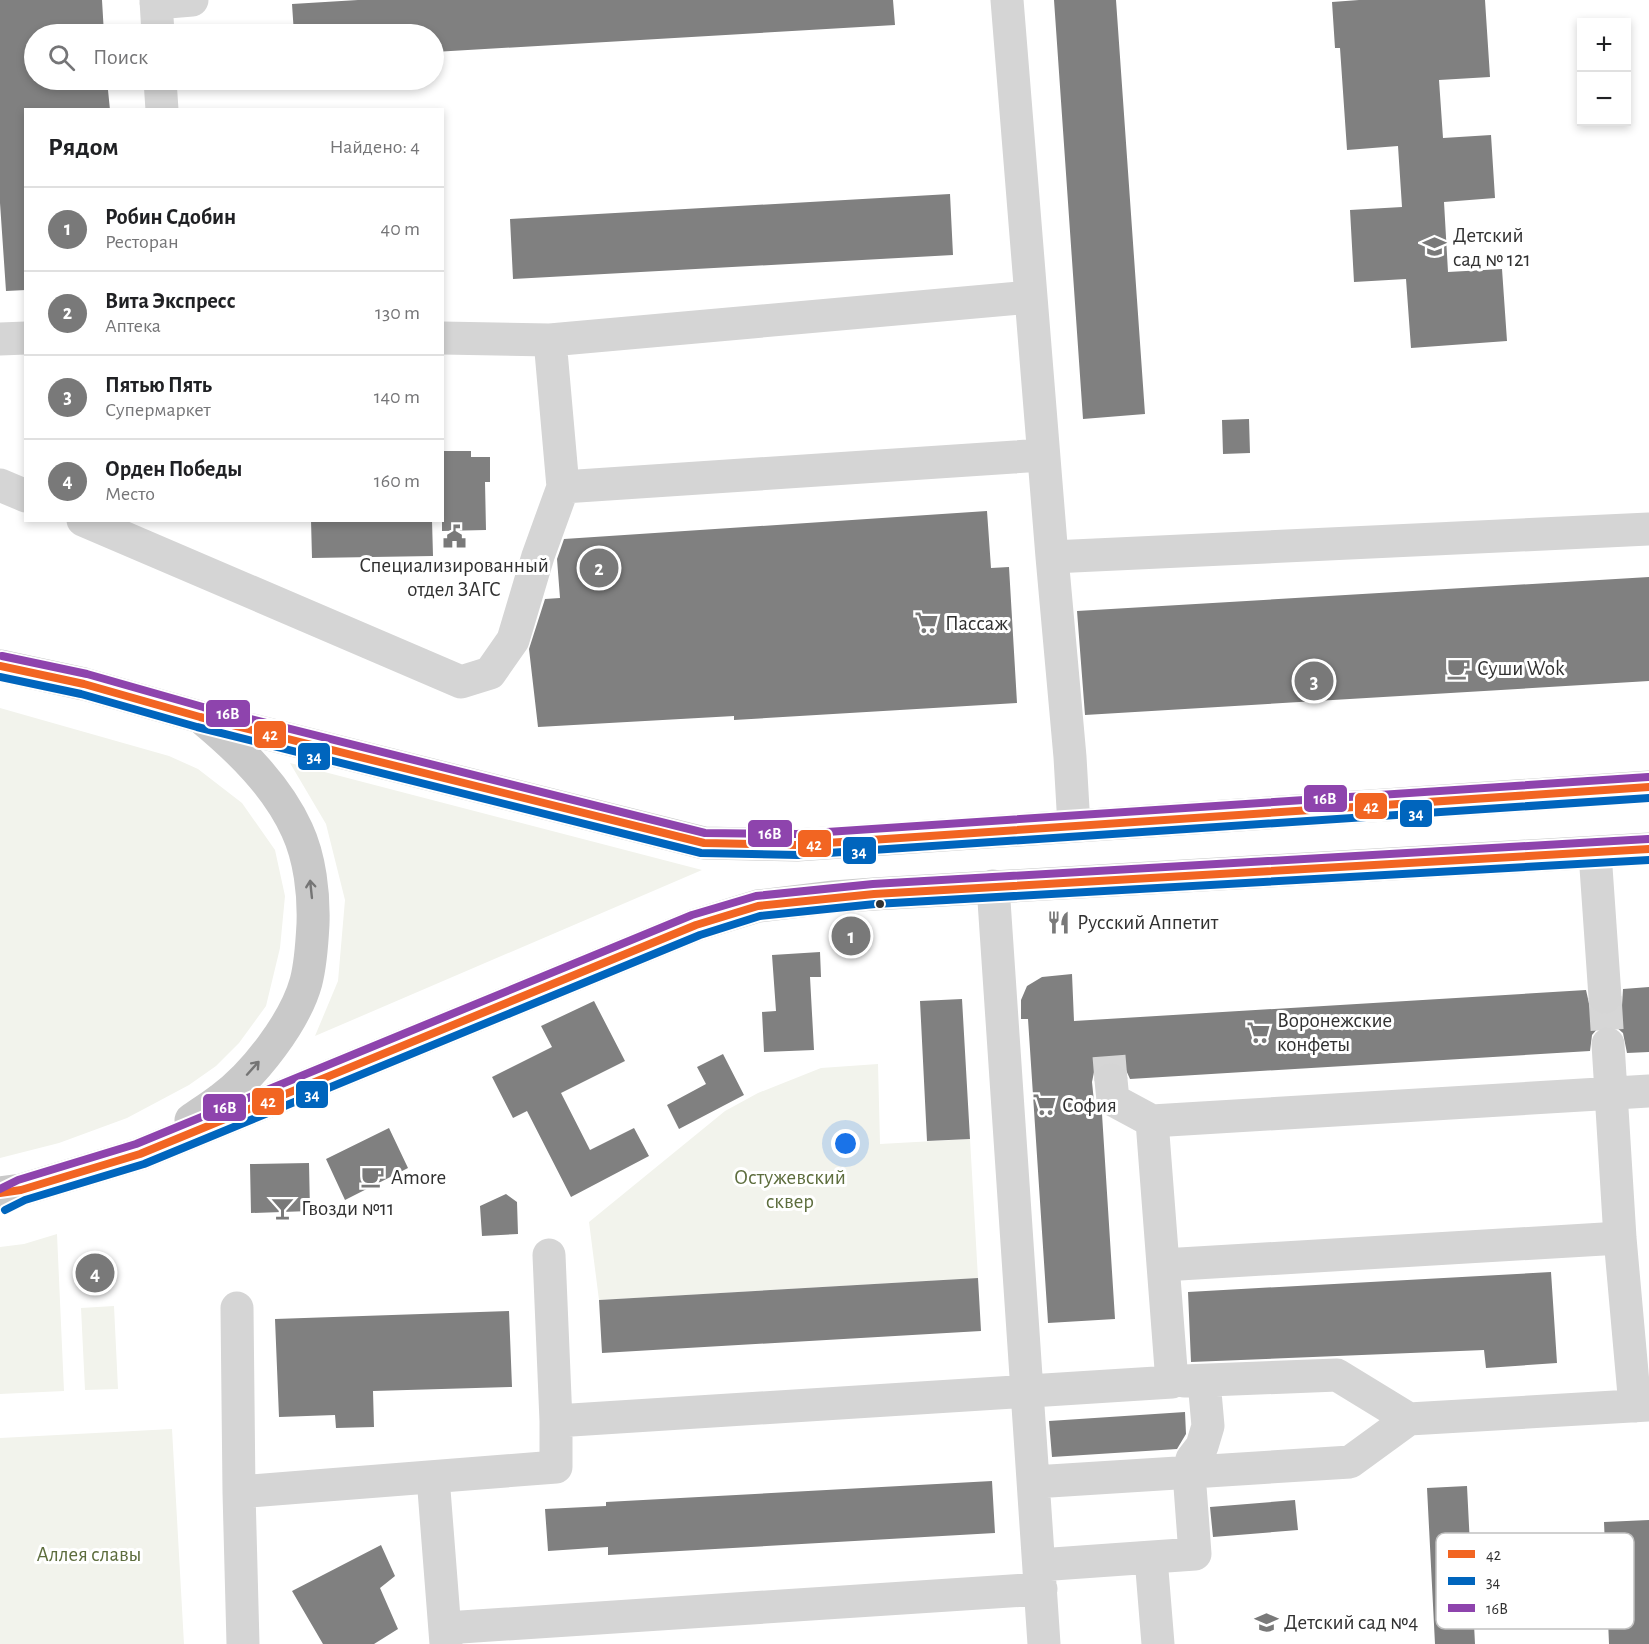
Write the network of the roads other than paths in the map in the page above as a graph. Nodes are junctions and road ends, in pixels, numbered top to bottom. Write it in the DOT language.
graph roads {
  1 [pos="192,0"];
  2 [pos="1007,0"];
  3 [pos="157,12"];
  4 [pos="161,90"];
  5 [pos="162,108"];
  6 [pos="1030,297"];
  7 [pos="24,338"];
  8 [pos="444,338"];
  9 [pos="0,339"];
  10 [pos="550,340"];
  11 [pos="1043,455"];
  12 [pos="0,485"];
  13 [pos="563,487"];
  14 [pos="24,495"];
  15 [pos="88,522"];
  16 [pos="1649,529"];
  17 [pos="1052,557"];
  18 [pos="0,666"];
  19 [pos="200,717"];
  20 [pos="1649,787"];
  21 [pos="1074,826"];
  22 [pos="1649,849"];
  23 [pos="1595,852"];
  24 [pos="993,886"];
  25 [pos="1605,997"];
  26 [pos="1608,1044"];
  27 [pos="1111,1080"];
  28 [pos="1649,1091"];
  29 [pos="1610,1093"];
  30 [pos="1152,1121"];
  31 [pos="140,1154"];
  32 [pos="7,1194"];
  33 [pos="1620,1238"];
  34 [pos="549,1255"];
  35 [pos="1163,1265"];
  36 [pos="237,1308"];
  37 [pos="1204,1380"];
  38 [pos="1172,1382"];
  39 [pos="1028,1392"];
  40 [pos="1642,1405"];
  41 [pos="1409,1419"];
  42 [pos="556,1421"];
  43 [pos="1189,1473"];
  44 [pos="433,1477"];
  45 [pos="1034,1482"];
  46 [pos="239,1492"];
  47 [pos="1151,1558"];
  48 [pos="1040,1577"];
  49 [pos="446,1636"];
  50 [pos="243,1644"];
  51 [pos="1044,1644"];
  52 [pos="1158,1644"];
  1 -- 3 [label="lane"];
  2 -- 6 [label="lane"];
  4 -- 5 [label="lane"];
  6 -- 10 [label="lane"];
  6 -- 11 [label="lane"];
  7 -- 9 [label="lane"];
  8 -- 10 [label="lane"];
  10 -- 13 [label="lane"];
  11 -- 13 [label="lane"];
  11 -- 17 [label="lane"];
  12 -- 14 [label="lane"];
  13 -- 15 [label="lane"];
  16 -- 17 [label="lane"];
  17 -- 21 [label="lane"];
  18 -- 19 [label="main road"];
  19 -- 21 [label="main road"];
  31 -- 19 [label="main road, one-way"];
  20 -- 21 [label="main road"];
  22 -- 23 [label="main road"];
  23 -- 24 [label="main road"];
  23 -- 25 [label="lane"];
  24 -- 31 [label="main road"];
  24 -- 39 [label="lane"];
  26 -- 29 [label="lane"];
  27 -- 30 [label="lane"];
  28 -- 29 [label="lane"];
  29 -- 30 [label="lane"];
  29 -- 33 [label="lane"];
  30 -- 35 [label="lane"];
  31 -- 32 [label="main road"];
  33 -- 35 [label="lane"];
  33 -- 40 [label="lane"];
  34 -- 42 [label="lane"];
  35 -- 38 [label="lane"];
  36 -- 46 [label="lane"];
  37 -- 38 [label="lane"];
  37 -- 41 [label="lane"];
  37 -- 43 [label="lane"];
  38 -- 39 [label="lane"];
  39 -- 42 [label="lane"];
  39 -- 45 [label="lane"];
  40 -- 41 [label="lane"];
  41 -- 43 [label="lane"];
  42 -- 44 [label="lane"];
  43 -- 45 [label="lane"];
  43 -- 47 [label="lane"];
  44 -- 46 [label="lane"];
  44 -- 49 [label="lane"];
  45 -- 48 [label="lane"];
  46 -- 50 [label="lane"];
  47 -- 48 [label="lane"];
  47 -- 52 [label="lane"];
  48 -- 49 [label="lane"];
  48 -- 51 [label="lane"];
}
